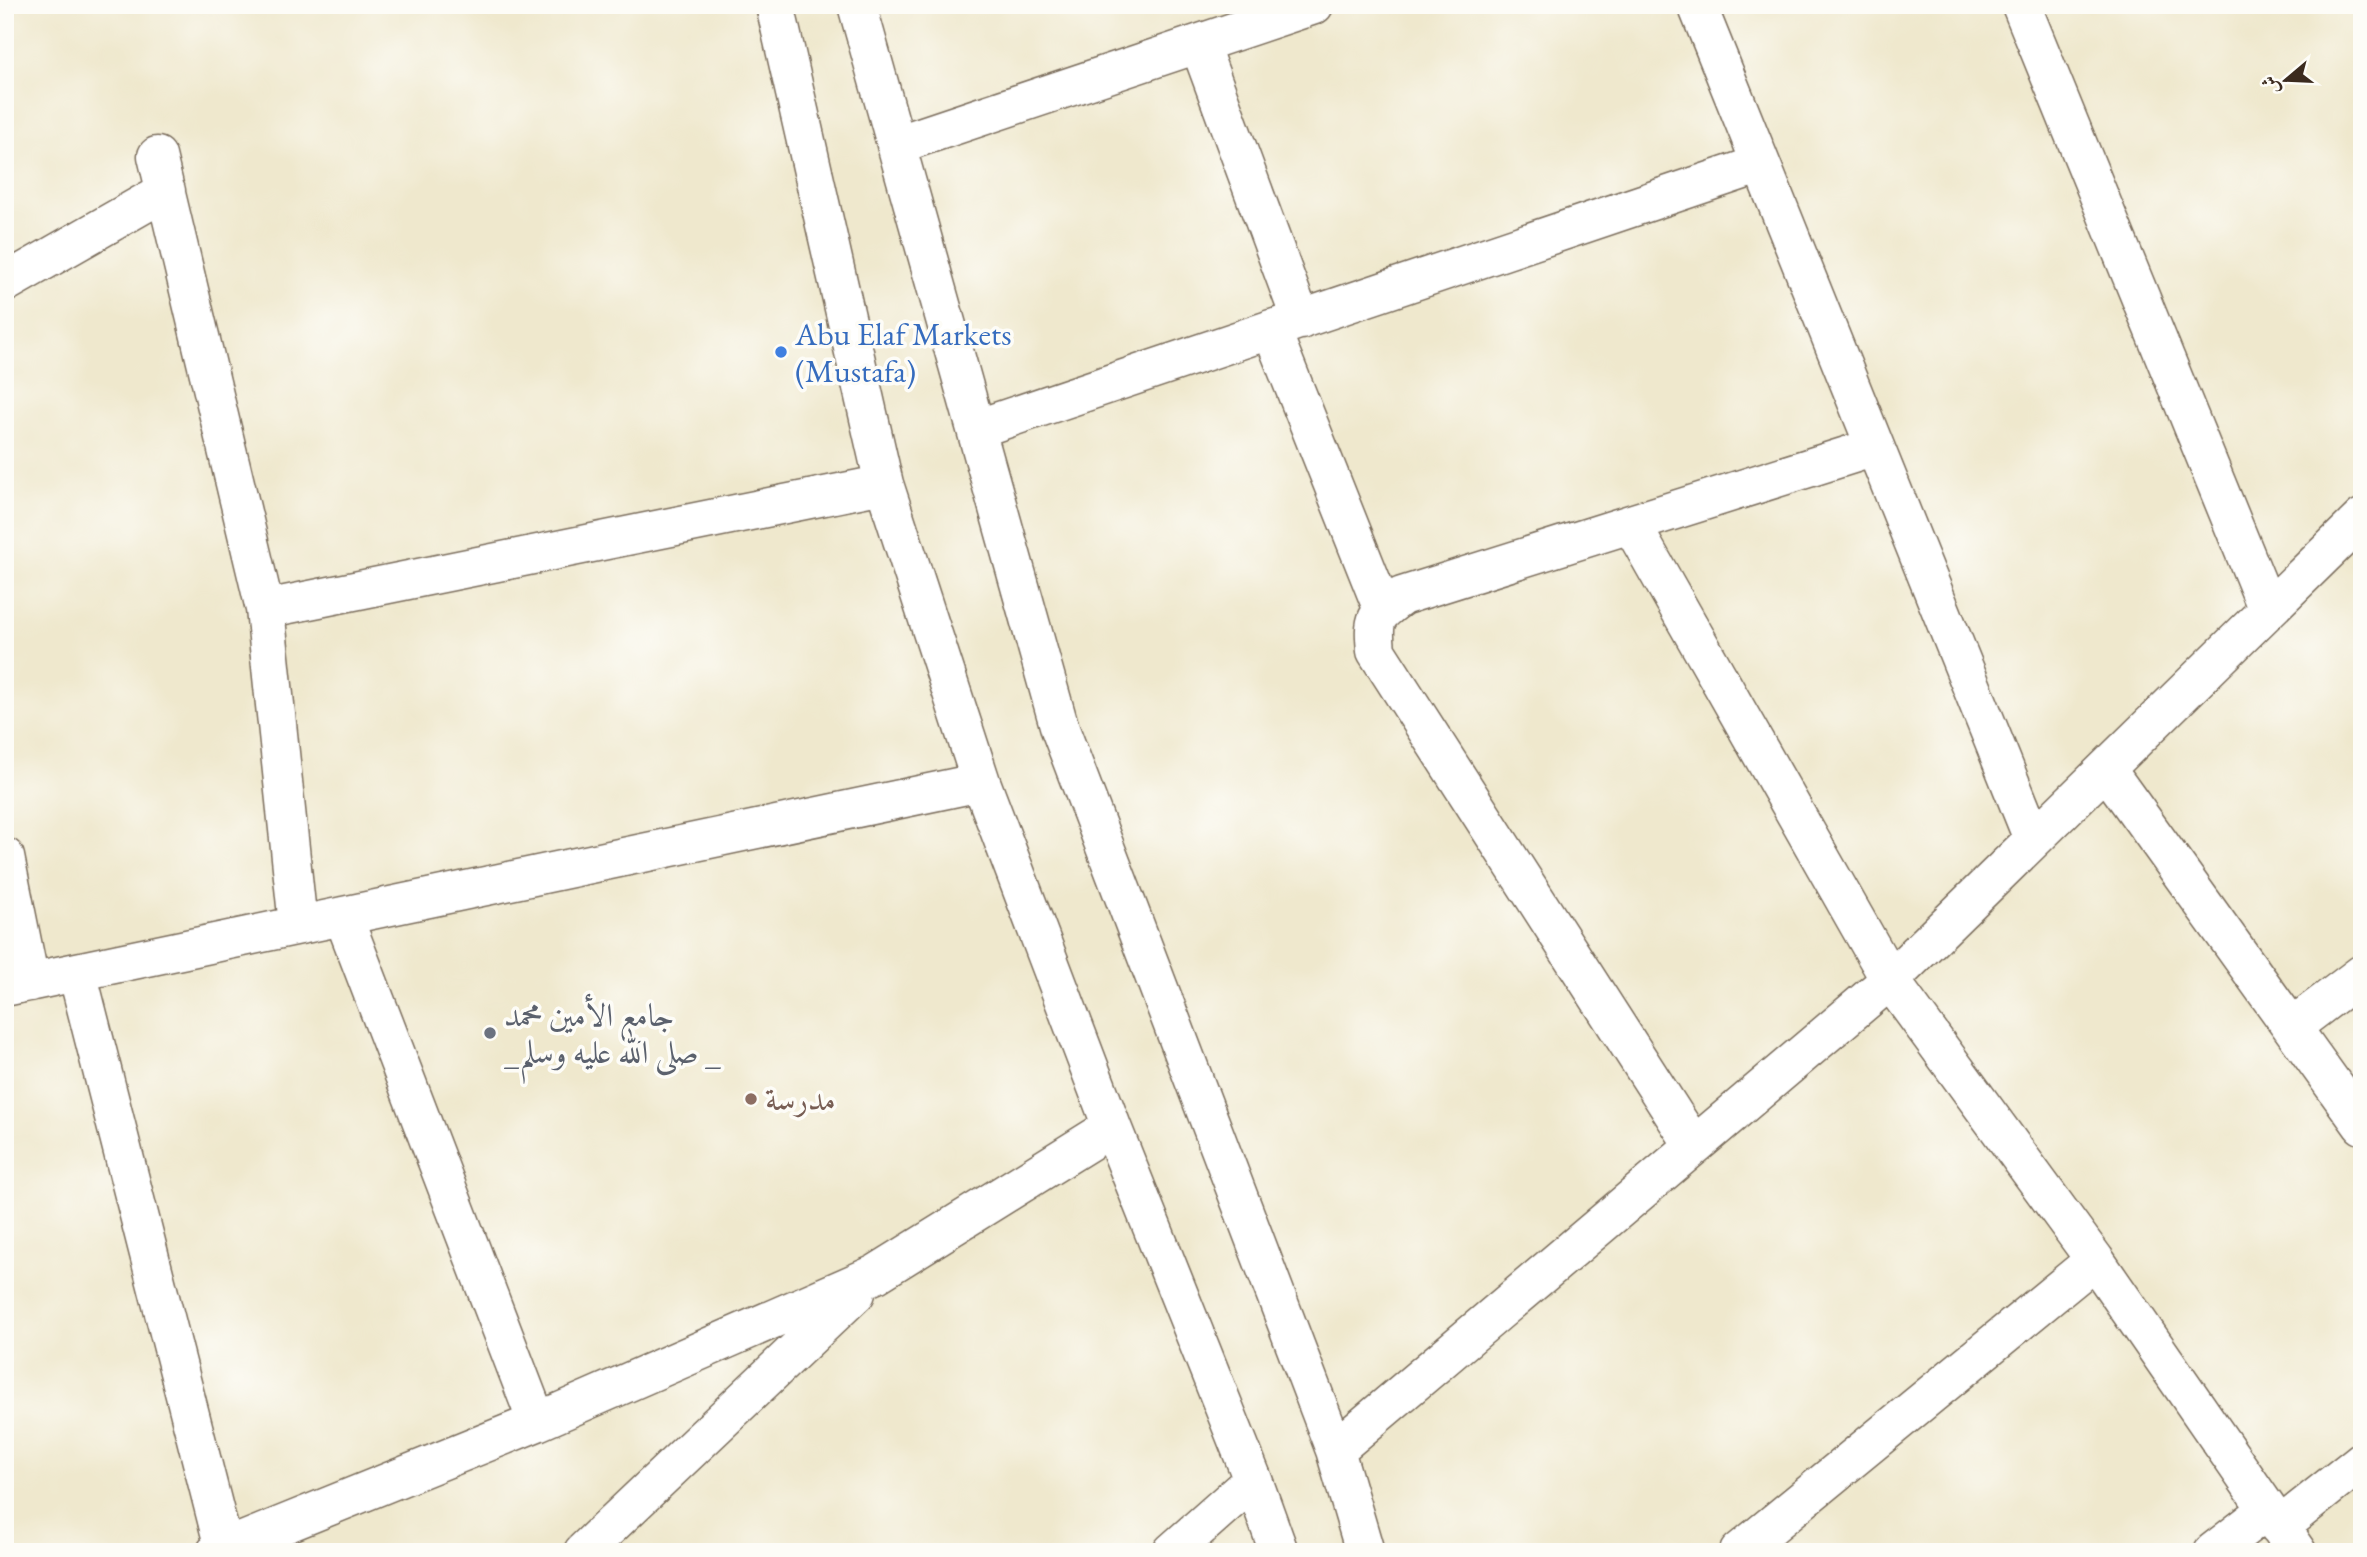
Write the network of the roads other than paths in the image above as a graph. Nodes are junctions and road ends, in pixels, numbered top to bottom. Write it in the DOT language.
graph roads {
  1 [pos="775,5"];
  2 [pos="857,5"];
  3 [pos="1314,5"];
  4 [pos="1697,5"];
  5 [pos="2021,5"];
  6 [pos="1199,44"];
  7 [pos="896,145"];
  8 [pos="1761,164"];
  9 [pos="5,283"];
  10 [pos="1286,325"];
  11 [pos="976,429"];
  12 [pos="1875,447"];
  13 [pos="884,484"];
  14 [pos="2362,518"];
  15 [pos="1631,524"];
  16 [pos="265,609"];
  17 [pos="1383,610"];
  18 [pos="2267,610"];
  19 [pos="2106,769"];
  20 [pos="981,782"];
  21 [pos="2033,839"];
  22 [pos="5,857"];
  23 [pos="343,916"];
  24 [pos="298,925"];
  25 [pos="77,972"];
  26 [pos="2362,974"];
  27 [pos="1889,980"];
  28 [pos="17,984"];
  29 [pos="2292,1027"];
  30 [pos="2362,1125"];
  31 [pos="1112,1128"];
  32 [pos="1694,1146"];
  33 [pos="2095,1260"];
  34 [pos="876,1274"];
  35 [pos="537,1422"];
  36 [pos="1335,1450"];
  37 [pos="2362,1461"];
  38 [pos="1253,1480"];
  39 [pos="2281,1530"];
  40 [pos="221,1551"];
  41 [pos="583,1552"];
  42 [pos="1172,1552"];
  43 [pos="1279,1552"];
  44 [pos="1365,1552"];
  45 [pos="1739,1552"];
  46 [pos="2213,1552"];
  1 -- 13 [label="street"];
  2 -- 7 [label="street"];
  3 -- 6 [label="street"];
  4 -- 8 [label="street"];
  5 -- 18 [label="street"];
  6 -- 7 [label="street"];
  6 -- 10 [label="street"];
  7 -- 11 [label="street"];
  8 -- 10 [label="street"];
  8 -- 12 [label="street"];
  9 -- 16 [label="street"];
  10 -- 11 [label="street"];
  10 -- 17 [label="street"];
  11 -- 36 [label="street"];
  12 -- 15 [label="street"];
  12 -- 21 [label="street"];
  13 -- 16 [label="street"];
  13 -- 20 [label="street"];
  14 -- 18 [label="street"];
  15 -- 17 [label="street"];
  15 -- 27 [label="street"];
  16 -- 24 [label="street"];
  17 -- 32 [label="street"];
  18 -- 19 [label="street"];
  19 -- 21 [label="street"];
  19 -- 29 [label="street"];
  20 -- 23 [label="street"];
  20 -- 31 [label="street"];
  21 -- 27 [label="street"];
  22 -- 28 [label="street"];
  23 -- 24 [label="street"];
  23 -- 35 [label="street"];
  24 -- 25 [label="street"];
  25 -- 28 [label="street"];
  25 -- 40 [label="street"];
  26 -- 29 [label="street"];
  27 -- 32 [label="street"];
  27 -- 33 [label="street"];
  29 -- 30 [label="street"];
  31 -- 34 [label="street"];
  31 -- 38 [label="street"];
  32 -- 36 [label="street"];
  33 -- 39 [label="street"];
  33 -- 45 [label="street"];
  34 -- 35 [label="street"];
  34 -- 41 [label="street"];
  35 -- 40 [label="street"];
  36 -- 44 [label="street"];
  37 -- 39 [label="street"];
  38 -- 42 [label="street"];
  38 -- 43 [label="street"];
  39 -- 46 [label="street"];
}
